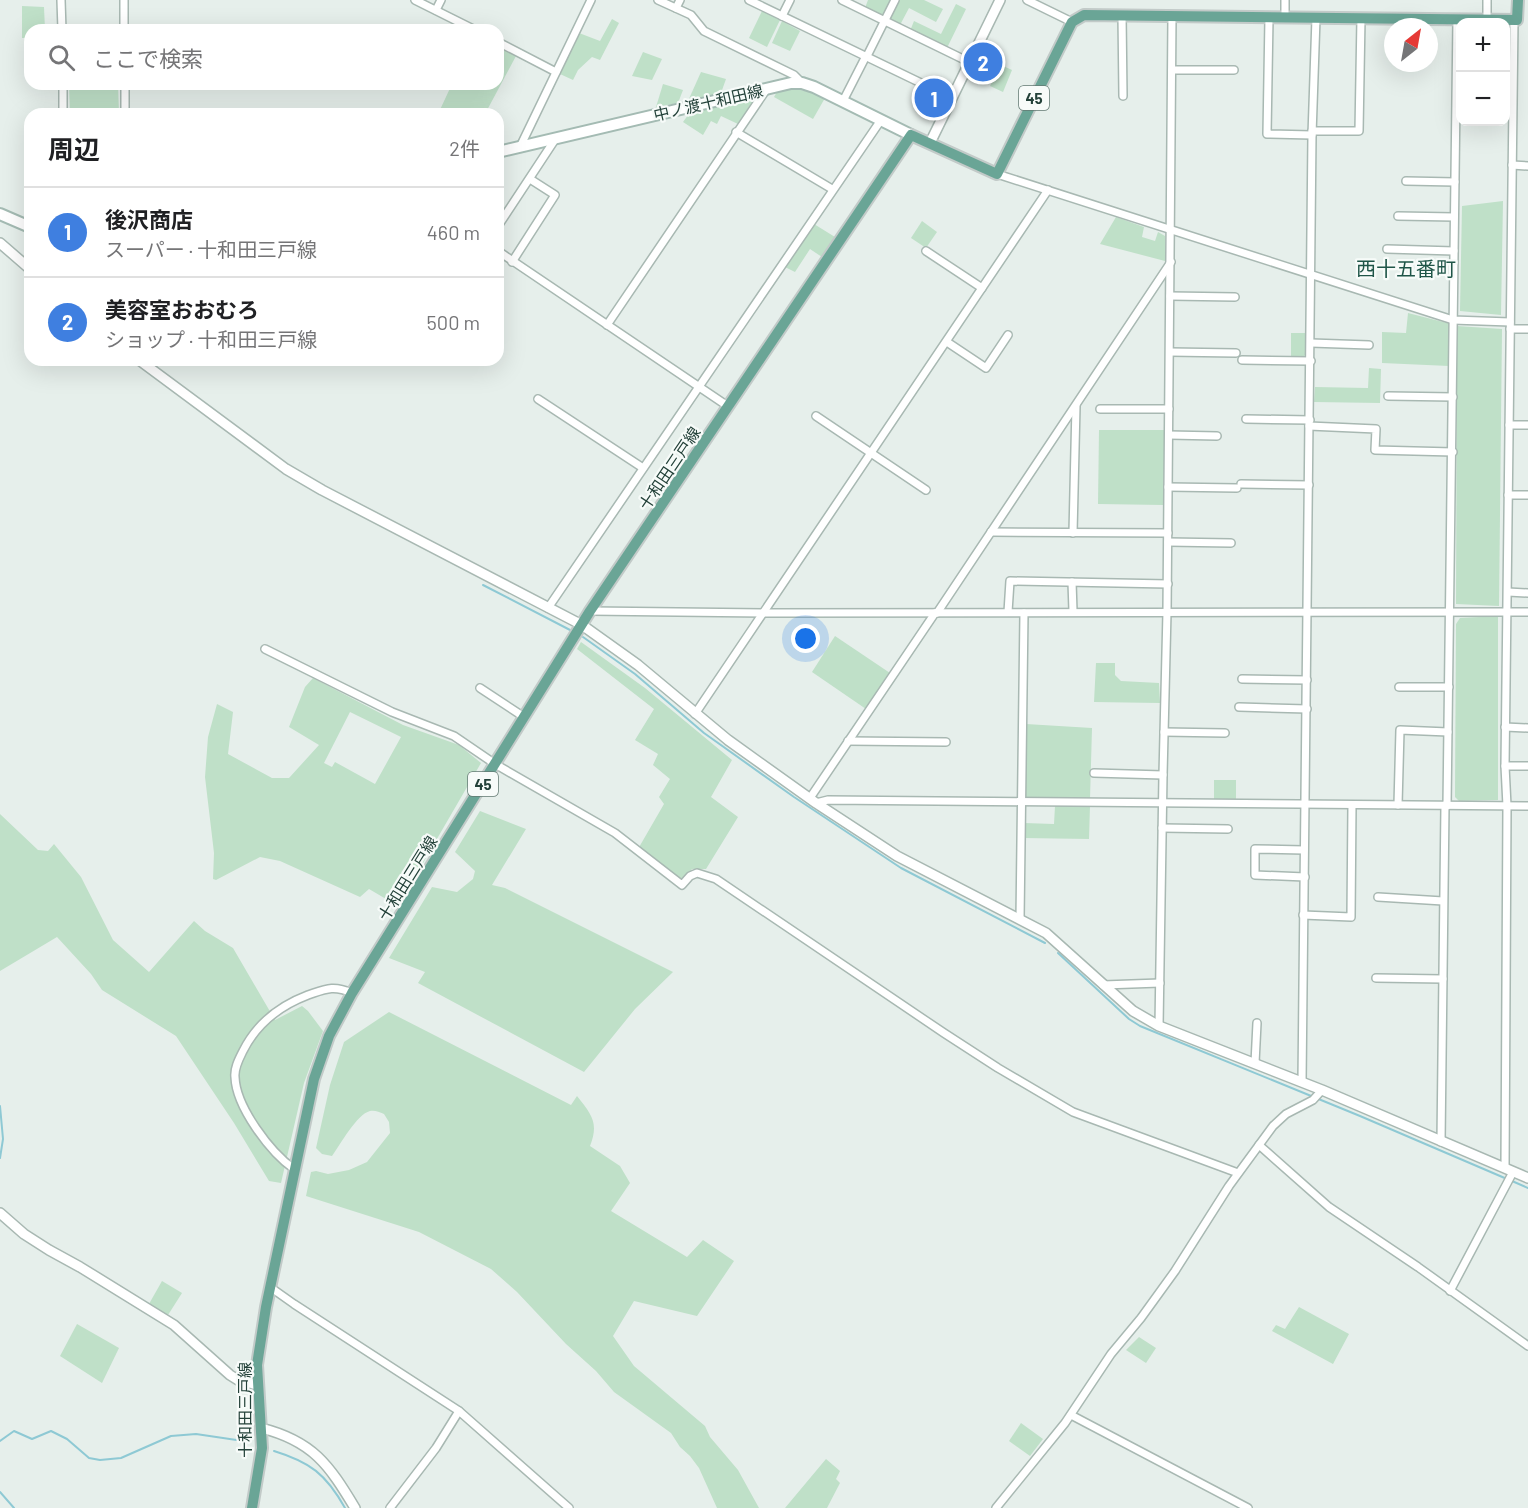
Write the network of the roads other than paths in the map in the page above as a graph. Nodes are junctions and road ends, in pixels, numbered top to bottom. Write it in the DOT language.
graph roads {
  1 [pos="62,0"];
  2 [pos="124,0"];
  3 [pos="415,0"];
  4 [pos="441,0"];
  5 [pos="591,0"];
  6 [pos="658,0"];
  7 [pos="680,0"];
  8 [pos="749,0"];
  9 [pos="790,0"];
  10 [pos="842,0"];
  11 [pos="895,0"];
  12 [pos="1000,0"];
  13 [pos="1027,0"];
  14 [pos="1285,0"];
  15 [pos="1487,0"];
  16 [pos="1518,0"];
  17 [pos="676,8"];
  18 [pos="436,10"];
  19 [pos="1122,15"];
  20 [pos="782,16"];
  21 [pos="1172,16"];
  22 [pos="1269,18"];
  23 [pos="1285,18"];
  24 [pos="1316,18"];
  25 [pos="1361,18"];
  26 [pos="1487,18"];
  27 [pos="1456,19"];
  28 [pos="1520,20"];
  29 [pos="885,21"];
  30 [pos="1072,22"];
  31 [pos="62,24"];
  32 [pos="124,24"];
  33 [pos="463,24"];
  34 [pos="504,45"];
  35 [pos="866,56"];
  36 [pos="969,62"];
  37 [pos="1172,70"];
  38 [pos="1234,70"];
  39 [pos="556,72"];
  40 [pos="1456,72"];
  41 [pos="802,83"];
  42 [pos="767,87"];
  43 [pos="63,90"];
  44 [pos="124,90"];
  45 [pos="1123,96"];
  46 [pos="952,98"];
  47 [pos="843,101"];
  48 [pos="63,108"];
  49 [pos="125,108"];
  50 [pos="881,120"];
  51 [pos="736,132"];
  52 [pos="1312,133"];
  53 [pos="910,135"];
  54 [pos="556,138"];
  55 [pos="930,143"];
  56 [pos="520,147"];
  57 [pos="504,151"];
  58 [pos="1512,165"];
  59 [pos="1528,166"];
  60 [pos="997,174"];
  61 [pos="531,178"];
  62 [pos="1406,181"];
  63 [pos="1455,182"];
  64 [pos="832,189"];
  65 [pos="1048,190"];
  66 [pos="0,213"];
  67 [pos="1398,216"];
  68 [pos="504,217"];
  69 [pos="1454,218"];
  70 [pos="24,224"];
  71 [pos="1171,230"];
  72 [pos="0,243"];
  73 [pos="1387,249"];
  74 [pos="926,250"];
  75 [pos="1454,250"];
  76 [pos="504,256"];
  77 [pos="512,262"];
  78 [pos="1171,262"];
  79 [pos="24,264"];
  80 [pos="1311,275"];
  81 [pos="982,288"];
  82 [pos="1170,296"];
  83 [pos="1235,297"];
  84 [pos="1453,320"];
  85 [pos="607,325"];
  86 [pos="1510,326"];
  87 [pos="1528,329"];
  88 [pos="1008,335"];
  89 [pos="947,342"];
  90 [pos="1311,343"];
  91 [pos="1370,345"];
  92 [pos="1170,352"];
  93 [pos="1236,353"];
  94 [pos="1242,360"];
  95 [pos="1311,361"];
  96 [pos="147,366"];
  97 [pos="699,386"];
  98 [pos="1388,396"];
  99 [pos="1453,396"];
  100 [pos="538,399"];
  101 [pos="1076,406"];
  102 [pos="729,407"];
  103 [pos="1100,409"];
  104 [pos="1169,409"];
  105 [pos="816,416"];
  106 [pos="1246,419"];
  107 [pos="1309,423"];
  108 [pos="1509,425"];
  109 [pos="1528,425"];
  110 [pos="1169,435"];
  111 [pos="1216,436"];
  112 [pos="871,452"];
  113 [pos="1453,452"];
  114 [pos="643,468"];
  115 [pos="1309,485"];
  116 [pos="1168,487"];
  117 [pos="926,490"];
  118 [pos="1508,495"];
  119 [pos="1528,495"];
  120 [pos="991,532"];
  121 [pos="1073,533"];
  122 [pos="1168,533"];
  123 [pos="1168,542"];
  124 [pos="1231,543"];
  125 [pos="1072,582"];
  126 [pos="1168,584"];
  127 [pos="1508,592"];
  128 [pos="1528,593"];
  129 [pos="548,608"];
  130 [pos="590,611"];
  131 [pos="1073,611"];
  132 [pos="1308,611"];
  133 [pos="1451,611"];
  134 [pos="1008,612"];
  135 [pos="1024,612"];
  136 [pos="1167,612"];
  137 [pos="1508,612"];
  138 [pos="1528,612"];
  139 [pos="764,613"];
  140 [pos="936,613"];
  141 [pos="582,625"];
  142 [pos="265,649"];
  143 [pos="1242,679"];
  144 [pos="1307,680"];
  145 [pos="1399,687"];
  146 [pos="1449,687"];
  147 [pos="480,688"];
  148 [pos="1239,707"];
  149 [pos="1307,709"];
  150 [pos="695,714"];
  151 [pos="525,717"];
  152 [pos="1505,727"];
  153 [pos="1528,728"];
  154 [pos="1164,732"];
  155 [pos="1448,732"];
  156 [pos="1225,733"];
  157 [pos="848,741"];
  158 [pos="946,742"];
  159 [pos="495,764"];
  160 [pos="1505,766"];
  161 [pos="1528,766"];
  162 [pos="1094,773"];
  163 [pos="1163,775"];
  164 [pos="813,801"];
  165 [pos="1021,803"];
  166 [pos="1162,803"];
  167 [pos="1305,805"];
  168 [pos="1398,805"];
  169 [pos="1352,806"];
  170 [pos="1446,806"];
  171 [pos="1507,806"];
  172 [pos="1528,807"];
  173 [pos="1162,828"];
  174 [pos="1228,829"];
  175 [pos="1304,850"];
  176 [pos="1305,877"];
  177 [pos="1378,897"];
  178 [pos="1443,901"];
  179 [pos="1304,915"];
  180 [pos="1020,919"];
  181 [pos="1376,978"];
  182 [pos="1443,979"];
  183 [pos="1160,983"];
  184 [pos="1103,985"];
  185 [pos="352,993"];
  186 [pos="1257,1023"];
  187 [pos="1159,1026"];
  188 [pos="1255,1063"];
  189 [pos="1302,1082"];
  190 [pos="1317,1095"];
  191 [pos="1441,1142"];
  192 [pos="1259,1145"];
  193 [pos="294,1169"];
  194 [pos="1238,1173"];
  195 [pos="1509,1175"];
  196 [pos="1528,1178"];
  197 [pos="0,1213"];
  198 [pos="270,1287"];
  199 [pos="1450,1291"];
  200 [pos="1528,1346"];
  201 [pos="257,1385"];
  202 [pos="459,1411"];
  203 [pos="1071,1414"];
  204 [pos="261,1428"];
  205 [pos="252,1508"];
  206 [pos="355,1508"];
  207 [pos="390,1508"];
  208 [pos="569,1508"];
  209 [pos="996,1508"];
  210 [pos="1248,1508"];
  1 -- 31 [label="street"];
  2 -- 32 [label="street"];
  3 -- 18 [label="street"];
  4 -- 18 [label="street"];
  5 -- 39 [label="street"];
  6 -- 17 [label="street"];
  7 -- 17 [label="street"];
  8 -- 20 [label="street"];
  9 -- 20 [label="street"];
  10 -- 29 [label="street"];
  11 -- 29 [label="street"];
  12 -- 36 [label="street"];
  13 -- 30 [label="street"];
  14 -- 23 [label="street"];
  15 -- 26 [label="street"];
  16 -- 28 [label="main road"];
  17 -- 41 [label="street"];
  18 -- 33 [label="street"];
  19 -- 21 [label="main road"];
  19 -- 30 [label="main road"];
  19 -- 45 [label="street"];
  20 -- 35 [label="street"];
  21 -- 22 [label="main road"];
  21 -- 37 [label="street"];
  22 -- 23 [label="main road"];
  22 -- 52 [label="street"];
  23 -- 24 [label="main road"];
  24 -- 25 [label="main road"];
  24 -- 52 [label="street"];
  25 -- 27 [label="main road"];
  25 -- 52 [label="street"];
  28 -- 58 [label="street"];
  29 -- 35 [label="street"];
  29 -- 36 [label="street"];
  30 -- 60 [label="main road, 45"];
  34 -- 39 [label="street"];
  35 -- 46 [label="street"];
  35 -- 47 [label="street"];
  36 -- 46 [label="street"];
  37 -- 38 [label="street"];
  37 -- 71 [label="street"];
  39 -- 56 [label="street"];
  40 -- 63 [label="street"];
  41 -- 42 [label="main road, 中ノ渡十和田線"];
  41 -- 47 [label="main road"];
  42 -- 51 [label="street"];
  42 -- 54 [label="main road, 中ノ渡十和田線"];
  43 -- 48 [label="street"];
  44 -- 49 [label="street"];
  46 -- 55 [label="street"];
  47 -- 50 [label="main road"];
  50 -- 53 [label="main road"];
  50 -- 64 [label="street"];
  51 -- 64 [label="street"];
  51 -- 85 [label="street"];
  52 -- 80 [label="street"];
  53 -- 55 [label="main road"];
  53 -- 102 [label="main road, 十和田三戸線 / 45"];
  54 -- 56 [label="main road, 中ノ渡十和田線"];
  54 -- 61 [label="street"];
  55 -- 60 [label="main road"];
  56 -- 57 [label="main road, 中ノ渡十和田線"];
  58 -- 59 [label="street"];
  58 -- 86 [label="street"];
  60 -- 65 [label="street"];
  61 -- 68 [label="street"];
  61 -- 77 [label="street"];
  62 -- 63 [label="street"];
  63 -- 69 [label="street"];
  64 -- 97 [label="street"];
  65 -- 71 [label="street"];
  65 -- 81 [label="street"];
  66 -- 70 [label="main road"];
  67 -- 69 [label="street"];
  69 -- 75 [label="street"];
  71 -- 78 [label="street"];
  71 -- 80 [label="street"];
  72 -- 79 [label="street"];
  73 -- 75 [label="street"];
  74 -- 81 [label="street"];
  75 -- 84 [label="street"];
  76 -- 77 [label="street"];
  77 -- 85 [label="street"];
  78 -- 82 [label="street"];
  78 -- 101 [label="street"];
  80 -- 84 [label="street"];
  80 -- 90 [label="street"];
  81 -- 89 [label="street"];
  82 -- 83 [label="street"];
  82 -- 92 [label="street"];
  84 -- 86 [label="street"];
  84 -- 99 [label="street"];
  85 -- 97 [label="street"];
  86 -- 87 [label="street"];
  86 -- 108 [label="street"];
  88 -- 89 [label="street"];
  89 -- 112 [label="street"];
  90 -- 91 [label="street"];
  90 -- 95 [label="street"];
  92 -- 93 [label="street"];
  92 -- 104 [label="street"];
  94 -- 95 [label="street"];
  95 -- 107 [label="street"];
  96 -- 129 [label="street"];
  97 -- 102 [label="street"];
  97 -- 114 [label="street"];
  98 -- 99 [label="street"];
  99 -- 113 [label="street"];
  100 -- 114 [label="street"];
  101 -- 120 [label="street"];
  101 -- 121 [label="street"];
  102 -- 130 [label="main road, 十和田三戸線 / 45"];
  103 -- 104 [label="street"];
  104 -- 110 [label="street"];
  105 -- 112 [label="street"];
  106 -- 107 [label="street"];
  107 -- 113 [label="street"];
  107 -- 115 [label="street"];
  108 -- 109 [label="street"];
  108 -- 118 [label="street"];
  110 -- 111 [label="street"];
  110 -- 116 [label="street"];
  112 -- 117 [label="street"];
  112 -- 139 [label="street"];
  113 -- 133 [label="street"];
  114 -- 129 [label="street"];
  115 -- 116 [label="street"];
  115 -- 132 [label="street"];
  116 -- 122 [label="street"];
  118 -- 119 [label="street"];
  118 -- 127 [label="street"];
  120 -- 121 [label="street"];
  120 -- 140 [label="street"];
  121 -- 122 [label="street"];
  122 -- 123 [label="street"];
  123 -- 124 [label="street"];
  123 -- 126 [label="street"];
  125 -- 126 [label="street"];
  125 -- 131 [label="street"];
  125 -- 134 [label="street"];
  126 -- 136 [label="street"];
  127 -- 128 [label="street"];
  127 -- 137 [label="street"];
  129 -- 141 [label="street"];
  130 -- 139 [label="street"];
  130 -- 141 [label="main road, 十和田三戸線 / 45"];
  131 -- 135 [label="street"];
  131 -- 136 [label="street"];
  132 -- 133 [label="street"];
  132 -- 136 [label="street"];
  132 -- 144 [label="street"];
  133 -- 137 [label="street"];
  133 -- 146 [label="street"];
  134 -- 135 [label="street"];
  134 -- 140 [label="street"];
  135 -- 165 [label="street"];
  136 -- 154 [label="street"];
  137 -- 138 [label="street"];
  137 -- 152 [label="street"];
  139 -- 140 [label="street"];
  139 -- 150 [label="street"];
  140 -- 157 [label="street"];
  141 -- 150 [label="street"];
  141 -- 151 [label="main road, 十和田三戸線 / 45"];
  142 -- 159 [label="street"];
  143 -- 144 [label="street"];
  144 -- 149 [label="street"];
  145 -- 146 [label="street"];
  146 -- 155 [label="street"];
  147 -- 151 [label="street"];
  148 -- 149 [label="street"];
  149 -- 167 [label="street"];
  150 -- 164 [label="street"];
  151 -- 159 [label="main road, 十和田三戸線 / 45"];
  152 -- 153 [label="street"];
  152 -- 160 [label="street"];
  154 -- 156 [label="street"];
  154 -- 163 [label="street"];
  155 -- 168 [label="street"];
  155 -- 170 [label="street"];
  157 -- 158 [label="street"];
  157 -- 164 [label="street"];
  159 -- 185 [label="main road, 十和田三戸線 / 45"];
  159 -- 194 [label="street"];
  160 -- 161 [label="street"];
  160 -- 171 [label="street"];
  162 -- 163 [label="street"];
  163 -- 166 [label="street"];
  164 -- 165 [label="street"];
  164 -- 180 [label="street"];
  165 -- 166 [label="street"];
  165 -- 180 [label="street"];
  166 -- 167 [label="street"];
  166 -- 173 [label="street"];
  167 -- 169 [label="street"];
  167 -- 175 [label="street"];
  168 -- 169 [label="street"];
  168 -- 170 [label="street"];
  169 -- 179 [label="street"];
  170 -- 171 [label="street"];
  170 -- 178 [label="street"];
  171 -- 172 [label="street"];
  171 -- 195 [label="street"];
  173 -- 174 [label="street"];
  173 -- 183 [label="street"];
  175 -- 176 [label="street"];
  175 -- 176 [label="street"];
  176 -- 179 [label="street"];
  177 -- 178 [label="street"];
  178 -- 182 [label="street"];
  179 -- 189 [label="street"];
  180 -- 184 [label="street"];
  181 -- 182 [label="street"];
  182 -- 191 [label="street"];
  183 -- 184 [label="street"];
  183 -- 187 [label="street"];
  184 -- 187 [label="street"];
  185 -- 193 [label="main road, 十和田三戸線 / 45"];
  185 -- 193 [label="street"];
  186 -- 188 [label="street"];
  187 -- 188 [label="street"];
  188 -- 189 [label="street"];
  189 -- 190 [label="street"];
  190 -- 191 [label="street"];
  190 -- 192 [label="street"];
  191 -- 195 [label="street"];
  192 -- 194 [label="street"];
  192 -- 199 [label="street"];
  193 -- 198 [label="main road, 十和田三戸線 / 45"];
  194 -- 203 [label="street"];
  195 -- 196 [label="street"];
  195 -- 199 [label="street"];
  197 -- 201 [label="street"];
  198 -- 201 [label="main road, 十和田三戸線 / 45"];
  198 -- 202 [label="street"];
  199 -- 200 [label="street"];
  201 -- 204 [label="main road, 十和田三戸線 / 45"];
  202 -- 207 [label="street"];
  202 -- 208 [label="street"];
  203 -- 209 [label="street"];
  203 -- 210 [label="street"];
  204 -- 205 [label="main road, 十和田三戸線 / 45"];
  204 -- 206 [label="street"];
}
